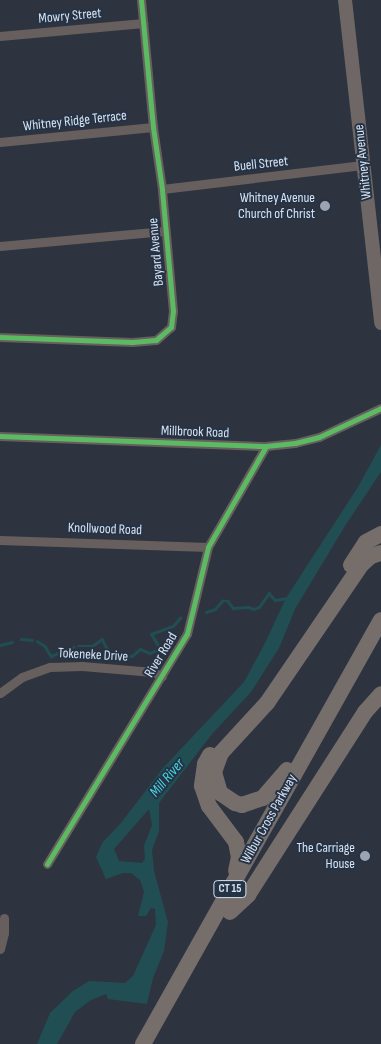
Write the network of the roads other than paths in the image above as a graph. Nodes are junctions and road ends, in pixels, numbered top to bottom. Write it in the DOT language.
graph roads {
  1 [pos="141,0"];
  2 [pos="345,0"];
  3 [pos="143,23"];
  4 [pos="0,36"];
  5 [pos="153,127"];
  6 [pos="0,142"];
  7 [pos="363,165"];
  8 [pos="162,188"];
  9 [pos="164,231"];
  10 [pos="0,246"];
  11 [pos="381,323"];
  12 [pos="0,337"];
  13 [pos="381,408"];
  14 [pos="0,436"];
  15 [pos="266,446"];
  16 [pos="381,520"];
  17 [pos="381,534"];
  18 [pos="0,540"];
  19 [pos="366,542"];
  20 [pos="208,547"];
  21 [pos="381,553"];
  22 [pos="381,620"];
  23 [pos="381,639"];
  24 [pos="162,676"];
  25 [pos="0,693"];
  26 [pos="381,694"];
  27 [pos="317,734"];
  28 [pos="48,864"];
  29 [pos="232,886"];
  30 [pos="230,912"];
  31 [pos="4,918"];
  32 [pos="0,949"];
  33 [pos="143,1044"];
  34 [pos="156,1044"];
  1 -- 3 [label="street, Bayard Avenue"];
  2 -- 7 [label="main road, Whitney Avenue"];
  3 -- 4 [label="street, Mowry Street"];
  3 -- 5 [label="street, Bayard Avenue"];
  5 -- 6 [label="street, Whitney Ridge Terrace"];
  5 -- 8 [label="street, Bayard Avenue"];
  7 -- 8 [label="street, Buell Street"];
  7 -- 11 [label="main road, Whitney Avenue"];
  8 -- 9 [label="street, Bayard Avenue"];
  9 -- 10 [label="street"];
  9 -- 12 [label="street, Bayard Avenue"];
  13 -- 15 [label="street, Millbrook Road"];
  14 -- 15 [label="street, Millbrook Road"];
  15 -- 20 [label="street, River Road"];
  16 -- 19 [label="highway"];
  17 -- 19 [label="highway"];
  18 -- 20 [label="street, Knollwood Road"];
  19 -- 29 [label="highway"];
  20 -- 24 [label="street, River Road"];
  21 -- 27 [label="highway"];
  22 -- 27 [label="highway, Wilbur Cross Parkway / CT 15"];
  23 -- 30 [label="highway, Wilbur Cross Parkway / CT 15"];
  24 -- 25 [label="street, Tokeneke Drive"];
  24 -- 28 [label="street, River Road"];
  26 -- 30 [label="highway"];
  27 -- 29 [label="highway, Wilbur Cross Parkway / CT 15"];
  29 -- 33 [label="highway, Wilbur Cross Parkway / CT 15"];
  30 -- 34 [label="highway, Wilbur Cross Parkway / CT 15"];
  31 -- 32 [label="street"];
}
